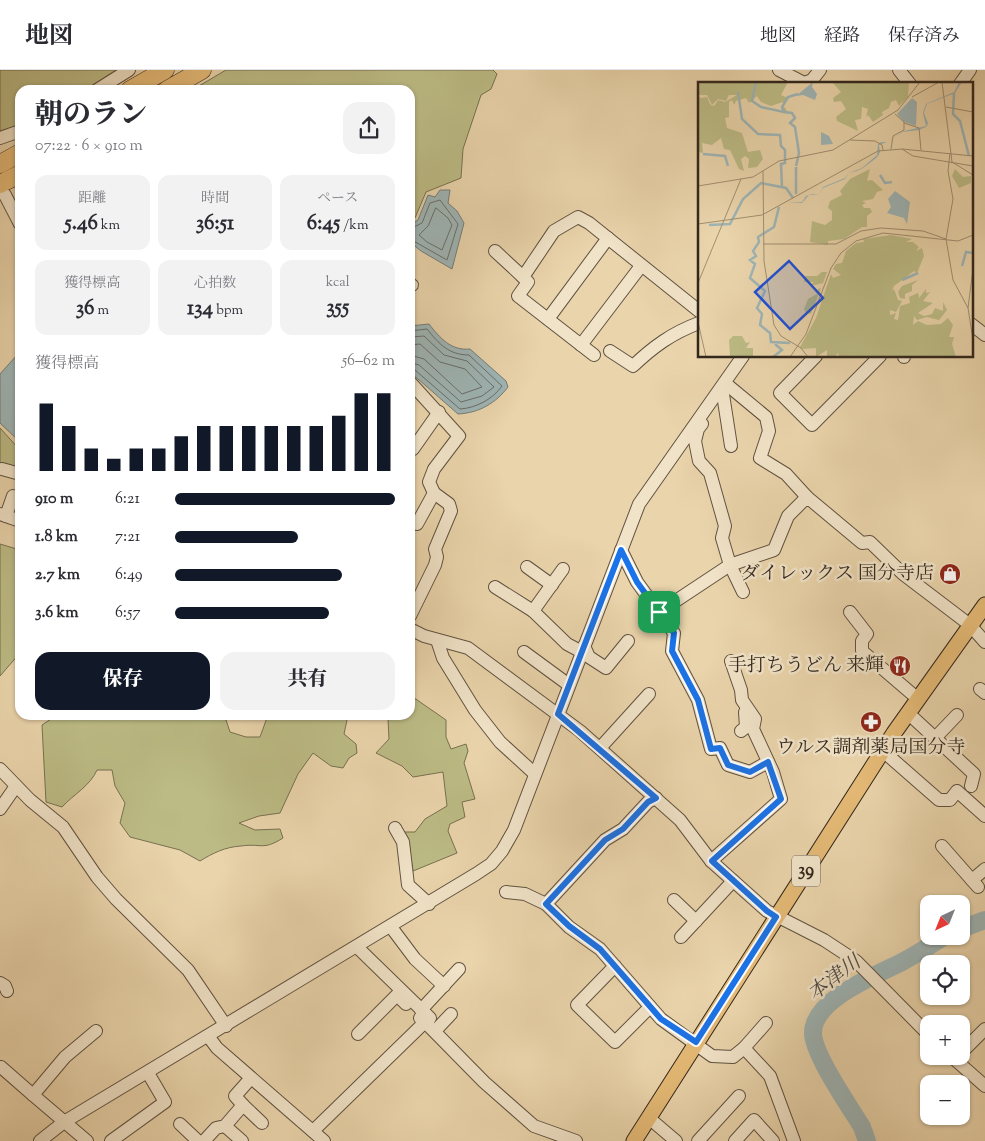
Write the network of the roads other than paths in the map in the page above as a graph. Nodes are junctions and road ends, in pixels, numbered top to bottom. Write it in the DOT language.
graph roads {
  1 [pos="129,70"];
  2 [pos="165,70"];
  3 [pos="202,70"];
  4 [pos="779,70"];
  5 [pos="820,70"];
  6 [pos="899,70"];
  7 [pos="970,70"];
  8 [pos="803,82"];
  9 [pos="807,82"];
  10 [pos="908,82"];
  11 [pos="961,82"];
  12 [pos="106,85"];
  13 [pos="139,85"];
  14 [pos="176,85"];
  15 [pos="15,133"];
  16 [pos="0,138"];
  17 [pos="15,156"];
  18 [pos="0,164"];
  19 [pos="15,178"];
  20 [pos="2,190"];
  21 [pos="15,215"];
  22 [pos="608,238"];
  23 [pos="495,251"];
  24 [pos="641,266"];
  25 [pos="523,277"];
  26 [pos="698,310"];
  27 [pos="548,319"];
  28 [pos="698,323"];
  29 [pos="972,325"];
  30 [pos="985,335"];
  31 [pos="581,344"];
  32 [pos="610,351"];
  33 [pos="594,355"];
  34 [pos="743,358"];
  35 [pos="814,358"];
  36 [pos="878,358"];
  37 [pos="723,385"];
  38 [pos="415,387"];
  39 [pos="709,407"];
  40 [pos="439,412"];
  41 [pos="731,446"];
  42 [pos="415,451"];
  43 [pos="2,469"];
  44 [pos="15,473"];
  45 [pos="434,493"];
  46 [pos="13,496"];
  47 [pos="807,497"];
  48 [pos="3,515"];
  49 [pos="15,519"];
  50 [pos="415,522"];
  51 [pos="621,550"];
  52 [pos="730,565"];
  53 [pos="527,567"];
  54 [pos="563,569"];
  55 [pos="552,585"];
  56 [pos="496,586"];
  57 [pos="743,592"];
  58 [pos="985,605"];
  59 [pos="415,606"];
  60 [pos="533,612"];
  61 [pos="659,612"];
  62 [pos="850,612"];
  63 [pos="970,625"];
  64 [pos="415,632"];
  65 [pos="437,640"];
  66 [pos="628,641"];
  67 [pos="985,642"];
  68 [pos="583,649"];
  69 [pos="524,652"];
  70 [pos="731,661"];
  71 [pos="569,685"];
  72 [pos="649,694"];
  73 [pos="918,698"];
  74 [pos="742,700"];
  75 [pos="908,713"];
  76 [pos="558,714"];
  77 [pos="957,715"];
  78 [pos="741,732"];
  79 [pos="935,738"];
  80 [pos="600,748"];
  81 [pos="883,751"];
  82 [pos="768,762"];
  83 [pos="0,769"];
  84 [pos="535,774"];
  85 [pos="16,786"];
  86 [pos="971,786"];
  87 [pos="656,798"];
  88 [pos="0,809"];
  89 [pos="985,816"];
  90 [pos="395,828"];
  91 [pos="942,846"];
  92 [pos="712,861"];
  93 [pos="985,869"];
  94 [pos="734,881"];
  95 [pos="506,892"];
  96 [pos="674,900"];
  97 [pos="429,904"];
  98 [pos="546,904"];
  99 [pos="776,917"];
  100 [pos="696,921"];
  101 [pos="391,927"];
  102 [pos="681,937"];
  103 [pos="357,947"];
  104 [pos="615,966"];
  105 [pos="459,970"];
  106 [pos="444,986"];
  107 [pos="650,1007"];
  108 [pos="421,1010"];
  109 [pos="451,1014"];
  110 [pos="425,1022"];
  111 [pos="766,1023"];
  112 [pos="920,1025"];
  113 [pos="226,1026"];
  114 [pos="985,1029"];
  115 [pos="96,1031"];
  116 [pos="435,1031"];
  117 [pos="358,1034"];
  118 [pos="208,1036"];
  119 [pos="696,1042"];
  120 [pos="970,1043"];
  121 [pos="744,1048"];
  122 [pos="965,1065"];
  123 [pos="1,1067"];
  124 [pos="148,1073"];
  125 [pos="251,1078"];
  126 [pos="985,1086"];
  127 [pos="33,1095"];
  128 [pos="739,1096"];
  129 [pos="243,1105"];
  130 [pos="649,1118"];
  131 [pos="64,1122"];
  132 [pos="262,1123"];
  133 [pos="180,1124"];
  134 [pos="225,1126"];
  135 [pos="313,1131"];
  136 [pos="40,1141"];
  137 [pos="87,1141"];
  138 [pos="111,1141"];
  139 [pos="198,1141"];
  140 [pos="204,1141"];
  141 [pos="242,1141"];
  142 [pos="324,1141"];
  143 [pos="576,1141"];
  144 [pos="634,1141"];
  145 [pos="676,1141"];
  146 [pos="698,1141"];
  147 [pos="735,1141"];
  148 [pos="773,1141"];
  149 [pos="794,1141"];
  1 -- 12 [label="street"];
  2 -- 13 [label="highway"];
  3 -- 14 [label="highway"];
  4 -- 8 [label="street"];
  5 -- 9 [label="street"];
  6 -- 10 [label="street"];
  7 -- 11 [label="street"];
  15 -- 16 [label="street"];
  17 -- 18 [label="highway"];
  19 -- 20 [label="highway"];
  20 -- 21 [label="street"];
  22 -- 24 [label="street"];
  22 -- 25 [label="street"];
  22 -- 27 [label="street"];
  23 -- 25 [label="street"];
  24 -- 26 [label="street"];
  24 -- 31 [label="street"];
  25 -- 27 [label="street"];
  27 -- 31 [label="street"];
  28 -- 32 [label="street"];
  29 -- 30 [label="street"];
  31 -- 33 [label="street"];
  34 -- 37 [label="street"];
  35 -- 36 [label="street"];
  37 -- 39 [label="street"];
  37 -- 41 [label="street"];
  37 -- 47 [label="street"];
  38 -- 40 [label="street"];
  39 -- 51 [label="street"];
  39 -- 52 [label="street"];
  40 -- 42 [label="street"];
  40 -- 45 [label="street"];
  43 -- 44 [label="street"];
  45 -- 50 [label="street"];
  45 -- 59 [label="street"];
  46 -- 48 [label="street"];
  47 -- 52 [label="street"];
  47 -- 63 [label="street"];
  48 -- 49 [label="street"];
  51 -- 61 [label="street"];
  51 -- 68 [label="street"];
  52 -- 57 [label="street"];
  52 -- 61 [label="street"];
  53 -- 55 [label="street"];
  54 -- 55 [label="street"];
  55 -- 60 [label="street"];
  56 -- 60 [label="street"];
  58 -- 63 [label="main road, 39"];
  60 -- 68 [label="street"];
  61 -- 82 [label="street"];
  62 -- 73 [label="street"];
  63 -- 67 [label="street"];
  63 -- 73 [label="main road, 39"];
  64 -- 65 [label="street"];
  65 -- 76 [label="street"];
  65 -- 84 [label="street"];
  66 -- 68 [label="street"];
  68 -- 71 [label="street"];
  69 -- 71 [label="street"];
  70 -- 74 [label="street"];
  71 -- 76 [label="street"];
  72 -- 80 [label="street"];
  73 -- 75 [label="main road, 39"];
  74 -- 78 [label="street"];
  74 -- 82 [label="street"];
  75 -- 79 [label="street"];
  75 -- 81 [label="main road, 39"];
  76 -- 80 [label="street"];
  76 -- 84 [label="street"];
  77 -- 79 [label="street"];
  79 -- 86 [label="street"];
  80 -- 87 [label="street"];
  81 -- 89 [label="street"];
  81 -- 99 [label="main road, 39"];
  82 -- 92 [label="street"];
  83 -- 85 [label="street"];
  84 -- 97 [label="street"];
  85 -- 88 [label="street"];
  85 -- 113 [label="street"];
  87 -- 92 [label="street"];
  87 -- 98 [label="street"];
  90 -- 97 [label="street"];
  91 -- 93 [label="street"];
  92 -- 94 [label="street"];
  94 -- 99 [label="street"];
  94 -- 100 [label="street"];
  95 -- 98 [label="street"];
  96 -- 100 [label="street"];
  97 -- 101 [label="street"];
  98 -- 104 [label="street"];
  99 -- 112 [label="street"];
  99 -- 119 [label="main road, 39"];
  100 -- 102 [label="street"];
  101 -- 103 [label="street"];
  101 -- 106 [label="street"];
  103 -- 108 [label="street"];
  103 -- 113 [label="street"];
  104 -- 107 [label="street"];
  104 -- 107 [label="street"];
  105 -- 106 [label="street"];
  106 -- 108 [label="street"];
  107 -- 119 [label="street"];
  108 -- 110 [label="street"];
  109 -- 116 [label="street"];
  110 -- 116 [label="street"];
  110 -- 117 [label="street"];
  110 -- 135 [label="street"];
  111 -- 121 [label="street"];
  113 -- 118 [label="street"];
  114 -- 120 [label="street"];
  115 -- 127 [label="street"];
  116 -- 143 [label="street"];
  118 -- 124 [label="street"];
  118 -- 125 [label="street"];
  119 -- 121 [label="street"];
  119 -- 130 [label="main road, 39"];
  121 -- 149 [label="street"];
  122 -- 126 [label="street"];
  123 -- 127 [label="street"];
  124 -- 131 [label="street"];
  124 -- 138 [label="street"];
  125 -- 129 [label="street"];
  125 -- 135 [label="street"];
  127 -- 131 [label="street"];
  128 -- 146 [label="street"];
  129 -- 132 [label="street"];
  129 -- 134 [label="street"];
  130 -- 144 [label="main road, 39"];
  130 -- 145 [label="street"];
  131 -- 136 [label="street"];
  131 -- 137 [label="street"];
  133 -- 139 [label="street"];
  134 -- 140 [label="street"];
  134 -- 141 [label="street"];
  135 -- 142 [label="street"];
  147 -- 148 [label="street"];
}
